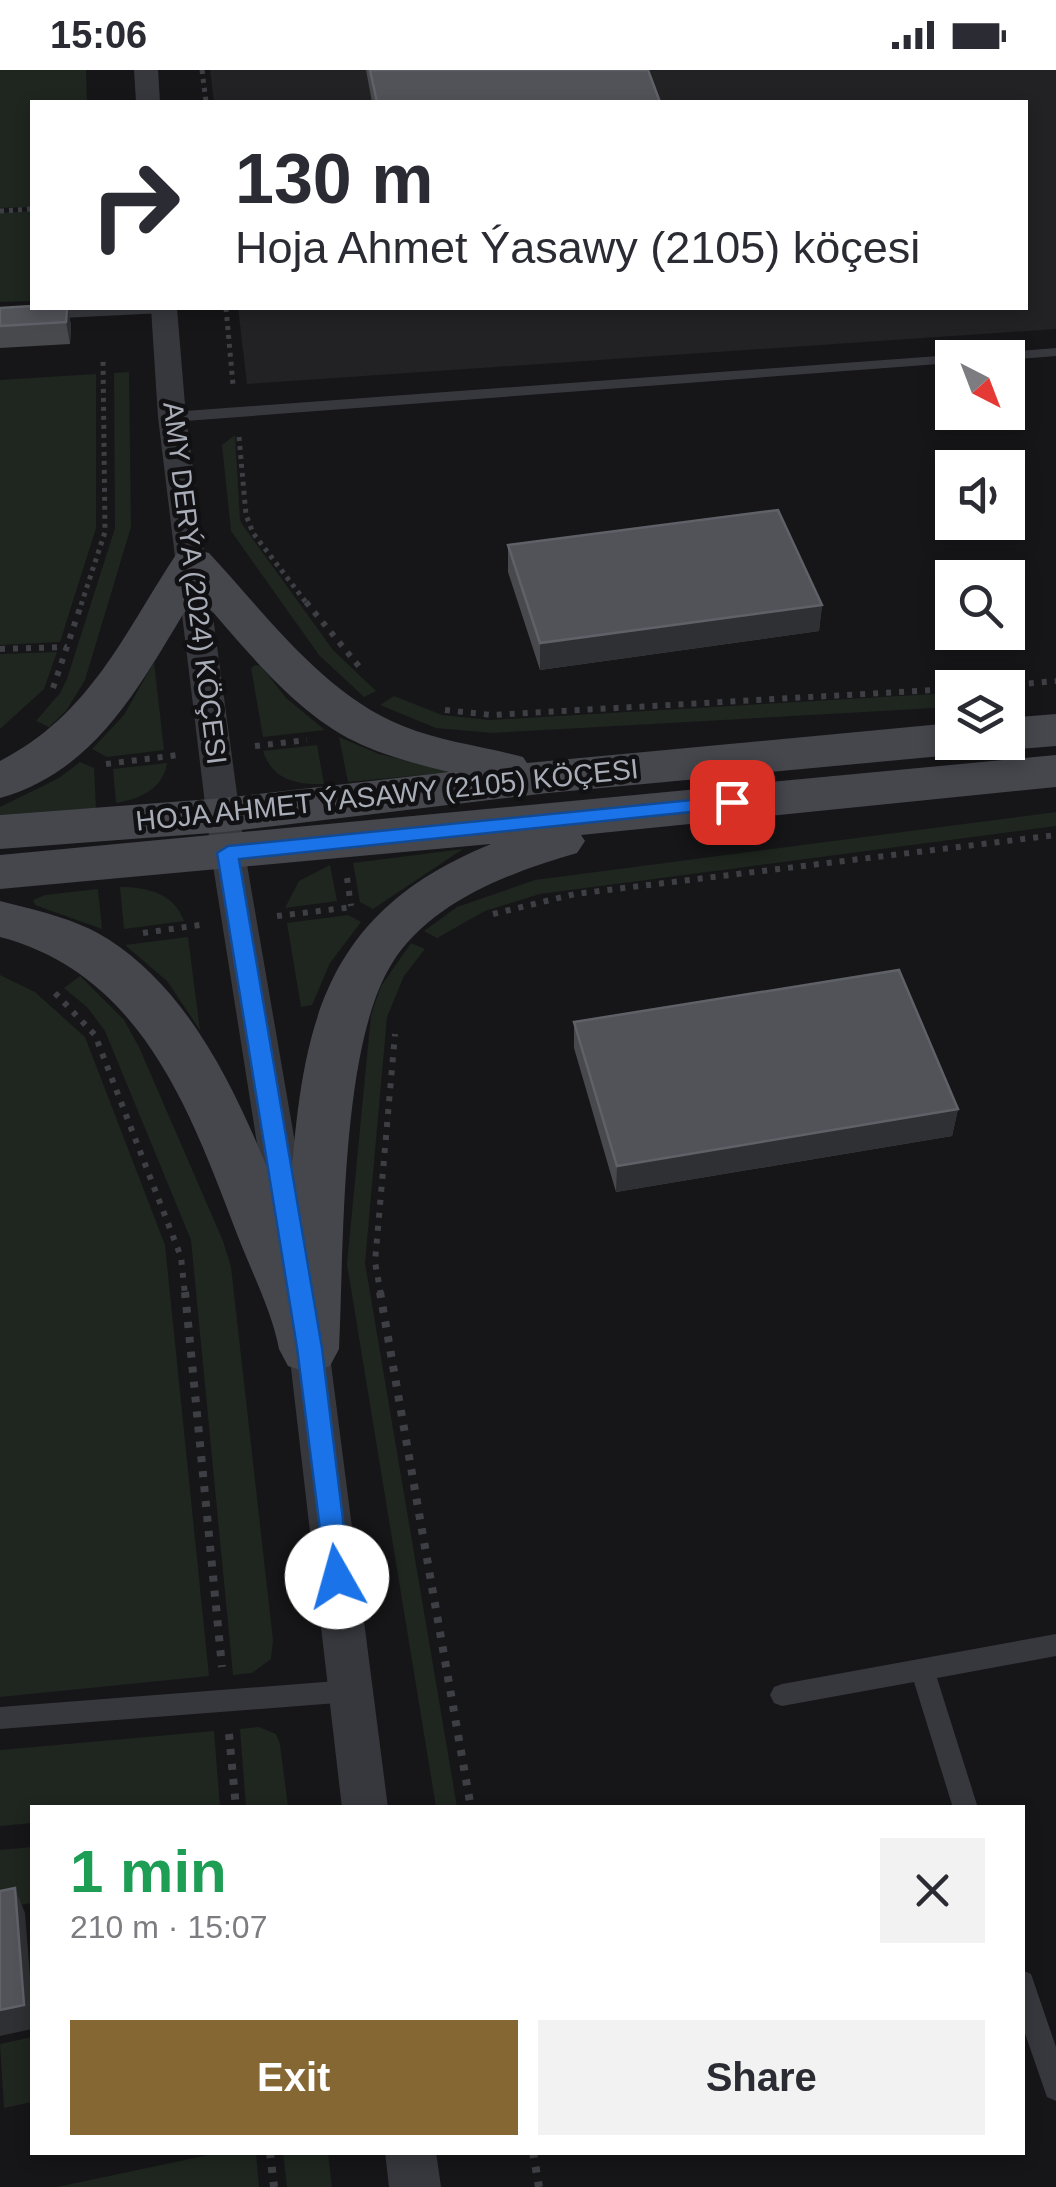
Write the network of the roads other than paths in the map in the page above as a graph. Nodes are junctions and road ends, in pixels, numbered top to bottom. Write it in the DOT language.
graph roads {
  1 [pos="146,70"];
  2 [pos="148,100"];
  3 [pos="123,310"];
  4 [pos="164,310"];
  5 [pos="0,316"];
  6 [pos="1056,352"];
  7 [pos="1025,354"];
  8 [pos="935,361"];
  9 [pos="172,417"];
  10 [pos="193,563"];
  11 [pos="1056,730"];
  12 [pos="1025,733"];
  13 [pos="935,741"];
  14 [pos="1056,771"];
  15 [pos="548,777"];
  16 [pos="0,782"];
  17 [pos="810,795"];
  18 [pos="0,832"];
  19 [pos="226,834"];
  20 [pos="0,872"];
  21 [pos="0,918"];
  22 [pos="310,1348"];
  23 [pos="1056,1645"];
  24 [pos="923,1671"];
  25 [pos="350,1691"];
  26 [pos="782,1695"];
  27 [pos="0,1718"];
  28 [pos="365,1805"];
  29 [pos="965,1805"];
  30 [pos="1025,1992"];
  31 [pos="1056,2086"];
  32 [pos="410,2155"];
  33 [pos="415,2187"];
  1 -- 2 [label="street"];
  3 -- 5 [label="lane"];
  4 -- 9 [label="street, AMY DERÝA (2024) KÖÇESI"];
  6 -- 7 [label="lane"];
  8 -- 9 [label="lane"];
  9 -- 10 [label="street, AMY DERÝA (2024) KÖÇESI"];
  10 -- 15 [label="main road"];
  10 -- 16 [label="main road"];
  10 -- 19 [label="street, AMY DERÝA (2024) KÖÇESI"];
  11 -- 12 [label="main road"];
  13 -- 15 [label="main road, HOJA AHMET ÝASAWY (2105) KÖÇESI"];
  14 -- 17 [label="main road, HOJA AHMET ÝASAWY (2105) KÖÇESI"];
  15 -- 19 [label="main road, HOJA AHMET ÝASAWY (2105) KÖÇESI"];
  17 -- 19 [label="main road, HOJA AHMET ÝASAWY (2105) KÖÇESI"];
  17 -- 22 [label="main road"];
  18 -- 19 [label="main road, HOJA AHMET ÝASAWY (2105) KÖÇESI"];
  19 -- 20 [label="main road, HOJA AHMET ÝASAWY (2105) KÖÇESI"];
  19 -- 22 [label="street, AMY DERÝA (2024) KÖÇESI"];
  21 -- 22 [label="main road"];
  22 -- 25 [label="street, AMY DERÝA (2024) KÖÇESI"];
  23 -- 24 [label="lane"];
  24 -- 26 [label="lane"];
  24 -- 29 [label="lane"];
  25 -- 27 [label="lane"];
  25 -- 28 [label="street, AMY DERÝA (2024) KÖÇESI"];
  30 -- 31 [label="lane"];
  32 -- 33 [label="street"];
}
